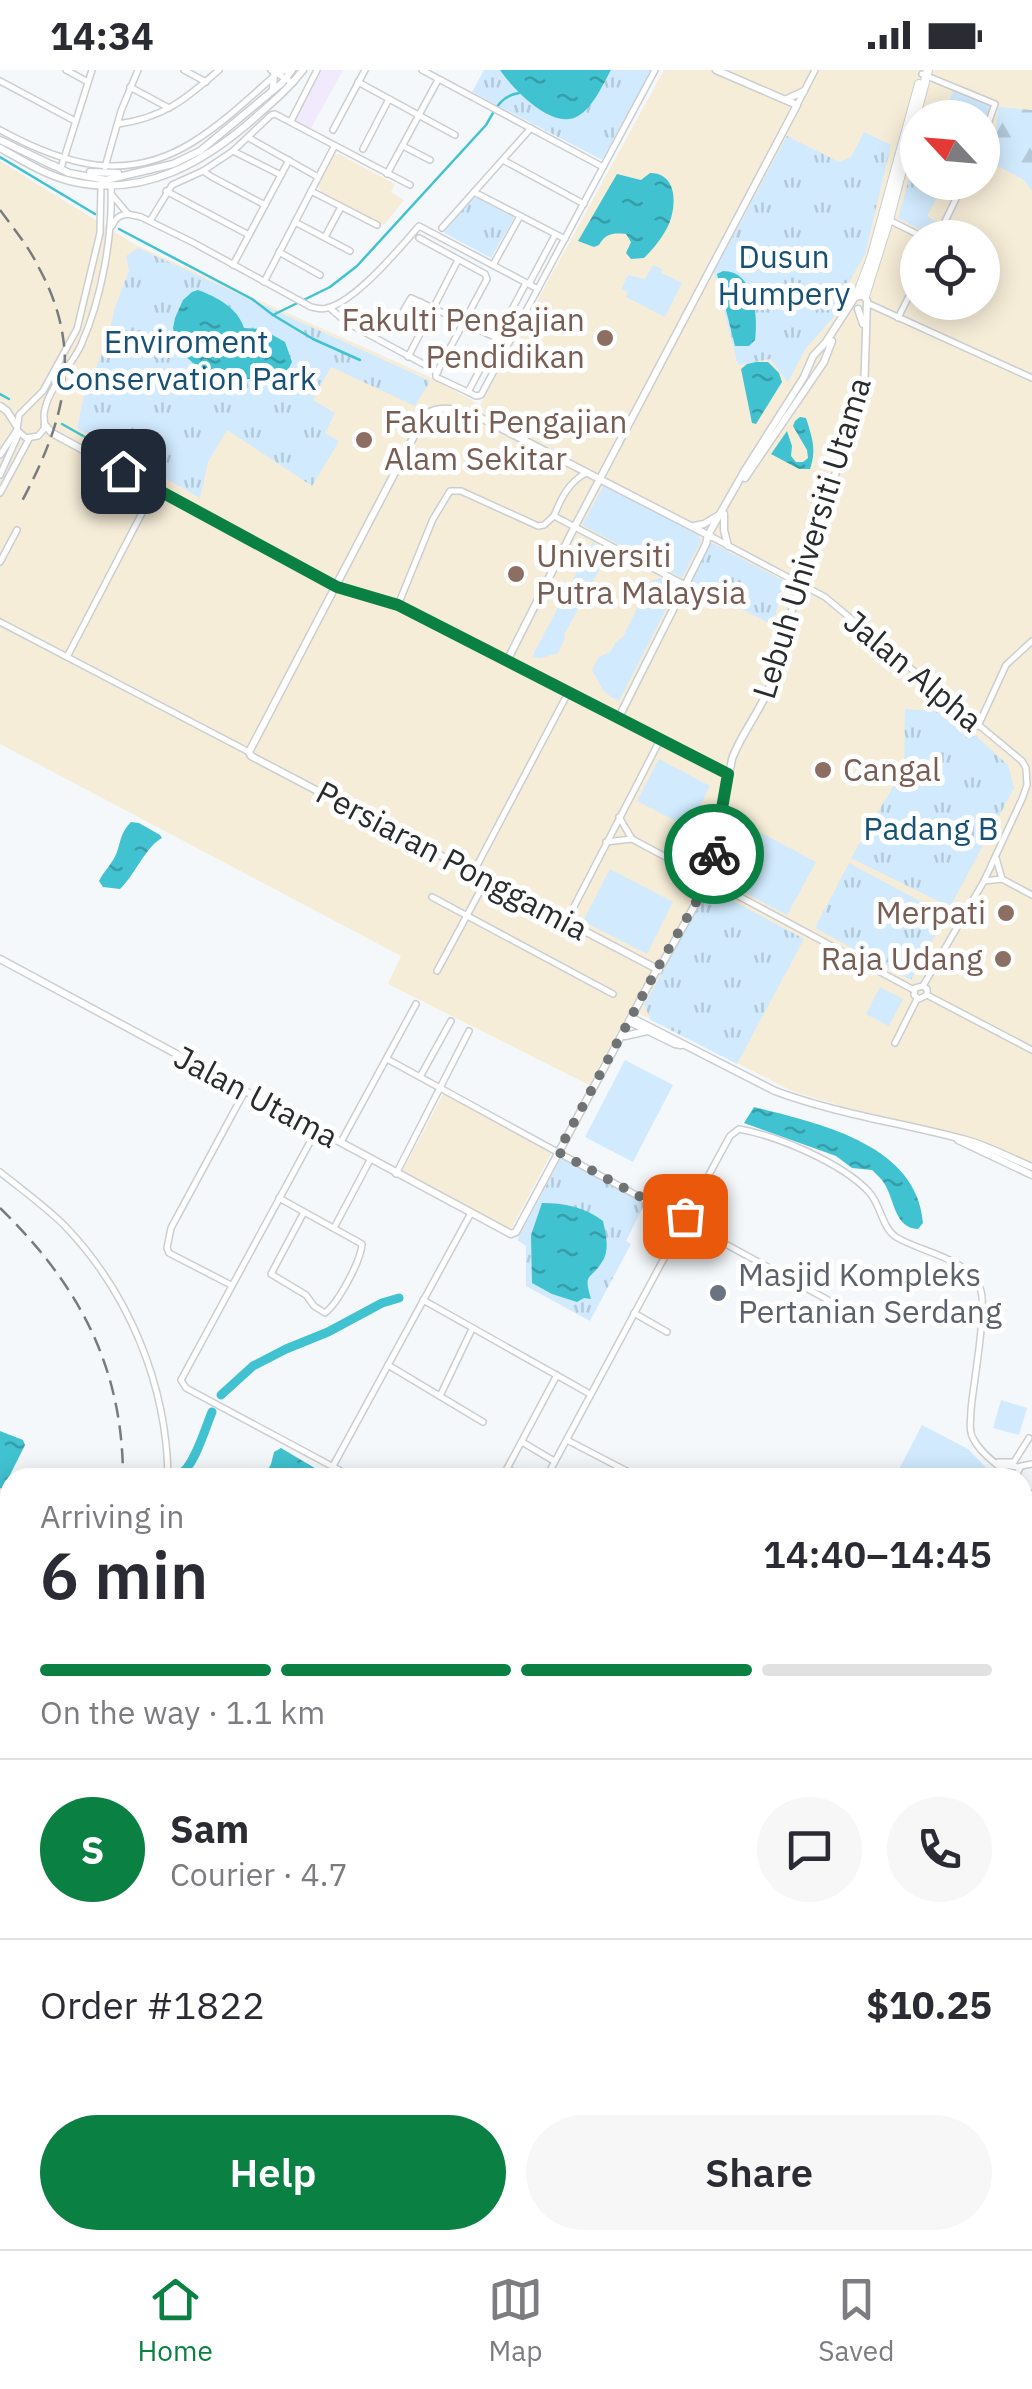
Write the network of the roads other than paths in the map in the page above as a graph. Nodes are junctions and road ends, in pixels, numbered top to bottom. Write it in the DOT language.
graph roads {
  1 [pos="66,70"];
  2 [pos="92,70"];
  3 [pos="138,70"];
  4 [pos="184,70"];
  5 [pos="219,70"];
  6 [pos="303,70"];
  7 [pos="317,70"];
  8 [pos="365,70"];
  9 [pos="422,70"];
  10 [pos="655,70"];
  11 [pos="716,70"];
  12 [pos="815,70"];
  13 [pos="925,72"];
  14 [pos="273,73"];
  15 [pos="290,75"];
  16 [pos="438,79"];
  17 [pos="0,81"];
  18 [pos="88,82"];
  19 [pos="206,82"];
  20 [pos="358,82"];
  21 [pos="130,87"];
  22 [pos="272,91"];
  23 [pos="804,91"];
  24 [pos="388,99"];
  25 [pos="786,100"];
  26 [pos="986,100"];
  27 [pos="797,104"];
  28 [pos="169,108"];
  29 [pos="419,115"];
  30 [pos="790,118"];
  31 [pos="75,122"];
  32 [pos="290,122"];
  33 [pos="118,124"];
  34 [pos="531,128"];
  35 [pos="0,130"];
  36 [pos="333,130"];
  37 [pos="455,134"];
  38 [pos="249,138"];
  39 [pos="0,140"];
  40 [pos="334,146"];
  41 [pos="403,146"];
  42 [pos="0,148"];
  43 [pos="363,149"];
  44 [pos="233,150"];
  45 [pos="289,160"];
  46 [pos="430,160"];
  47 [pos="502,160"];
  48 [pos="59,164"];
  49 [pos="105,167"];
  50 [pos="604,167"];
  51 [pos="149,171"];
  52 [pos="204,171"];
  53 [pos="387,174"];
  54 [pos="281,175"];
  55 [pos="318,176"];
  56 [pos="107,185"];
  57 [pos="410,185"];
  58 [pos="166,191"];
  59 [pos="311,191"];
  60 [pos="474,192"];
  61 [pos="112,195"];
  62 [pos="584,204"];
  63 [pos="265,205"];
  64 [pos="341,207"];
  65 [pos="128,214"];
  66 [pos="520,216"];
  67 [pos="889,220"];
  68 [pos="150,221"];
  69 [pos="295,222"];
  70 [pos="377,225"];
  71 [pos="900,225"];
  72 [pos="442,228"];
  73 [pos="110,231"];
  74 [pos="555,234"];
  75 [pos="249,235"];
  76 [pos="325,238"];
  77 [pos="419,238"];
  78 [pos="565,239"];
  79 [pos="350,251"];
  80 [pos="279,252"];
  81 [pos="475,256"];
  82 [pos="458,260"];
  83 [pos="234,265"];
  84 [pos="493,265"];
  85 [pos="469,266"];
  86 [pos="320,274"];
  87 [pos="264,282"];
  88 [pos="528,284"];
  89 [pos="538,290"];
  90 [pos="421,302"];
  91 [pos="860,303"];
  92 [pos="330,308"];
  93 [pos="433,308"];
  94 [pos="900,314"];
  95 [pos="401,315"];
  96 [pos="898,318"];
  97 [pos="412,320"];
  98 [pos="465,323"];
  99 [pos="475,328"];
  100 [pos="497,338"];
  101 [pos="408,357"];
  102 [pos="437,373"];
  103 [pos="1032,378"];
  104 [pos="468,392"];
  105 [pos="0,406"];
  106 [pos="27,410"];
  107 [pos="44,425"];
  108 [pos="22,433"];
  109 [pos="0,456"];
  110 [pos="586,473"];
  111 [pos="0,475"];
  112 [pos="601,480"];
  113 [pos="155,488"];
  114 [pos="0,494"];
  115 [pos="722,514"];
  116 [pos="554,516"];
  117 [pos="688,525"];
  118 [pos="575,526"];
  119 [pos="17,530"];
  120 [pos="709,539"];
  121 [pos="728,546"];
  122 [pos="0,562"];
  123 [pos="343,576"];
  124 [pos="800,582"];
  125 [pos="685,585"];
  126 [pos="337,587"];
  127 [pos="354,591"];
  128 [pos="398,605"];
  129 [pos="0,622"];
  130 [pos="1030,646"];
  131 [pos="67,657"];
  132 [pos="507,661"];
  133 [pos="568,692"];
  134 [pos="618,718"];
  135 [pos="978,726"];
  136 [pos="660,740"];
  137 [pos="250,752"];
  138 [pos="728,774"];
  139 [pos="1030,784"];
  140 [pos="619,817"];
  141 [pos="632,839"];
  142 [pos="606,842"];
  143 [pos="996,856"];
  144 [pos="473,873"];
  145 [pos="1002,879"];
  146 [pos="486,880"];
  147 [pos="709,880"];
  148 [pos="984,881"];
  149 [pos="1032,896"];
  150 [pos="432,897"];
  151 [pos="467,916"];
  152 [pos="566,922"];
  153 [pos="0,958"];
  154 [pos="660,968"];
  155 [pos="437,971"];
  156 [pos="924,986"];
  157 [pos="914,990"];
  158 [pos="645,992"];
  159 [pos="613,994"];
  160 [pos="927,996"];
  161 [pos="917,998"];
  162 [pos="416,1004"];
  163 [pos="642,1005"];
  164 [pos="451,1021"];
  165 [pos="632,1021"];
  166 [pos="649,1029"];
  167 [pos="469,1031"];
  168 [pos="625,1036"];
  169 [pos="895,1043"];
  170 [pos="1032,1050"];
  171 [pos="612,1052"];
  172 [pos="387,1058"];
  173 [pos="421,1076"];
  174 [pos="440,1088"];
  175 [pos="245,1090"];
  176 [pos="591,1094"];
  177 [pos="316,1130"];
  178 [pos="957,1139"];
  179 [pos="340,1143"];
  180 [pos="558,1152"];
  181 [pos="370,1160"];
  182 [pos="1032,1166"];
  183 [pos="0,1172"];
  184 [pos="396,1174"];
  185 [pos="1032,1174"];
  186 [pos="279,1198"];
  187 [pos="304,1212"];
  188 [pos="470,1213"];
  189 [pos="683,1220"];
  190 [pos="334,1229"];
  191 [pos="232,1285"];
  192 [pos="422,1300"];
  193 [pos="828,1300"];
  194 [pos="634,1314"];
  195 [pos="472,1330"];
  196 [pos="667,1332"];
  197 [pos="388,1364"];
  198 [pos="557,1376"];
  199 [pos="590,1394"];
  200 [pos="440,1396"];
  201 [pos="482,1422"];
  202 [pos="1030,1434"];
  203 [pos="567,1440"];
  204 [pos="522,1442"];
  205 [pos="1024,1451"];
  206 [pos="554,1461"];
  207 [pos="995,1462"];
  208 [pos="1032,1464"];
  209 [pos="333,1466"];
  210 [pos="1020,1466"];
  211 [pos="168,1468"];
  212 [pos="336,1468"];
  213 [pos="508,1468"];
  214 [pos="551,1468"];
  215 [pos="621,1468"];
  216 [pos="1002,1468"];
  1 -- 18 [label="street"];
  2 -- 18 [label="street"];
  3 -- 21 [label="street"];
  4 -- 19 [label="street"];
  5 -- 19 [label="street"];
  6 -- 15 [label="street"];
  7 -- 32 [label="street"];
  8 -- 20 [label="street"];
  9 -- 16 [label="street"];
  10 -- 50 [label="street"];
  11 -- 25 [label="street"];
  12 -- 23 [label="street"];
  13 -- 26 [label="street"];
  13 -- 67 [label="main road, Lebuh Universiti Utama"];
  13 -- 91 [label="main road, Lebuh Universiti Utama"];
  14 -- 15 [label="street"];
  14 -- 22 [label="street"];
  14 -- 49 [label="street"];
  15 -- 22 [label="street"];
  15 -- 56 [label="street"];
  16 -- 29 [label="street"];
  16 -- 34 [label="street"];
  17 -- 31 [label="street"];
  18 -- 31 [label="street"];
  19 -- 28 [label="street"];
  20 -- 24 [label="street"];
  20 -- 36 [label="street"];
  21 -- 28 [label="street"];
  21 -- 33 [label="street"];
  22 -- 51 [label="street"];
  23 -- 25 [label="street"];
  23 -- 27 [label="street"];
  24 -- 29 [label="street"];
  24 -- 43 [label="street"];
  25 -- 27 [label="street"];
  25 -- 30 [label="street"];
  27 -- 30 [label="street"];
  28 -- 33 [label="street"];
  29 -- 37 [label="street"];
  29 -- 41 [label="street"];
  30 -- 112 [label="street"];
  31 -- 48 [label="street"];
  32 -- 38 [label="street"];
  32 -- 40 [label="street"];
  33 -- 49 [label="street"];
  34 -- 47 [label="street"];
  34 -- 50 [label="street"];
  35 -- 48 [label="street"];
  38 -- 44 [label="street"];
  38 -- 45 [label="street"];
  39 -- 48 [label="street"];
  40 -- 53 [label="street"];
  40 -- 55 [label="street"];
  41 -- 46 [label="street"];
  41 -- 53 [label="street"];
  42 -- 56 [label="street"];
  44 -- 52 [label="street"];
  44 -- 54 [label="street"];
  45 -- 54 [label="street"];
  45 -- 55 [label="street"];
  47 -- 60 [label="street"];
  47 -- 62 [label="street"];
  48 -- 49 [label="street"];
  48 -- 51 [label="street"];
  48 -- 56 [label="street"];
  50 -- 62 [label="street"];
  51 -- 56 [label="street"];
  52 -- 58 [label="street"];
  52 -- 63 [label="street"];
  53 -- 57 [label="street"];
  54 -- 63 [label="street"];
  55 -- 59 [label="street"];
  56 -- 61 [label="street"];
  56 -- 106 [label="street"];
  58 -- 68 [label="street"];
  58 -- 75 [label="street"];
  59 -- 64 [label="street"];
  59 -- 69 [label="street"];
  60 -- 66 [label="street"];
  60 -- 72 [label="street"];
  61 -- 65 [label="street"];
  61 -- 73 [label="street"];
  62 -- 78 [label="street"];
  63 -- 75 [label="street"];
  64 -- 70 [label="street"];
  64 -- 76 [label="street"];
  65 -- 68 [label="street"];
  65 -- 73 [label="street"];
  66 -- 74 [label="street"];
  66 -- 84 [label="street"];
  67 -- 71 [label="street"];
  67 -- 91 [label="main road, Lebuh Universiti Utama"];
  68 -- 83 [label="street"];
  69 -- 76 [label="street"];
  69 -- 80 [label="street"];
  73 -- 107 [label="street"];
  74 -- 78 [label="street"];
  74 -- 88 [label="street"];
  75 -- 83 [label="street"];
  76 -- 79 [label="street"];
  77 -- 82 [label="street"];
  78 -- 89 [label="street"];
  80 -- 86 [label="street"];
  80 -- 87 [label="street"];
  81 -- 84 [label="street"];
  81 -- 85 [label="street"];
  81 -- 92 [label="street"];
  82 -- 85 [label="street"];
  82 -- 93 [label="street"];
  83 -- 87 [label="street"];
  84 -- 88 [label="street"];
  85 -- 98 [label="street"];
  87 -- 92 [label="street"];
  88 -- 89 [label="street"];
  88 -- 100 [label="street"];
  89 -- 104 [label="street"];
  90 -- 93 [label="street"];
  90 -- 95 [label="street"];
  90 -- 97 [label="street"];
  91 -- 96 [label="street"];
  91 -- 115 [label="street"];
  91 -- 124 [label="street, Lebuh Universiti Utama"];
  92 -- 101 [label="street"];
  93 -- 98 [label="street"];
  93 -- 101 [label="street"];
  94 -- 96 [label="street"];
  96 -- 103 [label="street"];
  98 -- 102 [label="street"];
  99 -- 100 [label="street"];
  100 -- 104 [label="street"];
  101 -- 102 [label="street"];
  102 -- 104 [label="street"];
  105 -- 108 [label="street"];
  106 -- 107 [label="street"];
  106 -- 108 [label="street"];
  107 -- 108 [label="street"];
  107 -- 113 [label="street"];
  108 -- 109 [label="street"];
  108 -- 111 [label="street"];
  108 -- 114 [label="street"];
  110 -- 112 [label="street"];
  110 -- 116 [label="street"];
  110 -- 123 [label="street"];
  112 -- 117 [label="street"];
  112 -- 118 [label="street"];
  113 -- 126 [label="street"];
  113 -- 131 [label="street"];
  115 -- 117 [label="street"];
  115 -- 120 [label="street"];
  115 -- 121 [label="street"];
  116 -- 118 [label="street"];
  116 -- 128 [label="street"];
  117 -- 120 [label="street"];
  118 -- 125 [label="street"];
  118 -- 132 [label="street"];
  119 -- 122 [label="street"];
  120 -- 121 [label="street, Jalan Alpha"];
  120 -- 125 [label="street"];
  121 -- 124 [label="street, Jalan Alpha"];
  123 -- 126 [label="street"];
  123 -- 127 [label="street"];
  124 -- 135 [label="street, Jalan Alpha"];
  124 -- 138 [label="street, Lebuh Universiti Utama"];
  125 -- 134 [label="street"];
  126 -- 127 [label="street"];
  126 -- 137 [label="street"];
  127 -- 128 [label="street"];
  128 -- 132 [label="street"];
  129 -- 131 [label="street"];
  130 -- 135 [label="street"];
  131 -- 137 [label="street"];
  132 -- 133 [label="street"];
  133 -- 134 [label="street"];
  133 -- 144 [label="street"];
  134 -- 136 [label="street"];
  135 -- 139 [label="street, Jalan Alpha"];
  136 -- 138 [label="street"];
  136 -- 140 [label="street"];
  137 -- 144 [label="street, Persiaran Ponggamia"];
  138 -- 147 [label="street, Lebuh Universiti Utama"];
  139 -- 143 [label="street, Jalan Alpha"];
  140 -- 141 [label="street"];
  140 -- 142 [label="street"];
  141 -- 142 [label="street"];
  141 -- 147 [label="street"];
  142 -- 152 [label="street"];
  143 -- 145 [label="street"];
  143 -- 148 [label="street, Jalan Alpha"];
  144 -- 146 [label="street, Persiaran Ponggamia"];
  145 -- 148 [label="street"];
  145 -- 149 [label="street"];
  146 -- 151 [label="street"];
  146 -- 152 [label="street, Persiaran Ponggamia"];
  147 -- 154 [label="street, Lebuh Universiti Utama"];
  147 -- 157 [label="street"];
  148 -- 156 [label="street, Jalan Alpha"];
  150 -- 151 [label="street"];
  151 -- 155 [label="street"];
  151 -- 159 [label="street"];
  152 -- 154 [label="street, Persiaran Ponggamia"];
  153 -- 175 [label="street, Jalan Utama"];
  154 -- 158 [label="street, Lebuh Universiti Utama"];
  154 -- 163 [label="street, Lebuh Universiti Utama"];
  156 -- 157 [label="street"];
  156 -- 160 [label="street"];
  157 -- 161 [label="street"];
  158 -- 165 [label="street"];
  158 -- 171 [label="street, Lebuh Universiti Utama"];
  160 -- 161 [label="street"];
  160 -- 170 [label="street"];
  161 -- 169 [label="street"];
  162 -- 172 [label="street"];
  163 -- 165 [label="street, Lebuh Universiti Utama"];
  163 -- 166 [label="street"];
  164 -- 173 [label="street"];
  165 -- 166 [label="street"];
  165 -- 168 [label="street, Lebuh Universiti Utama"];
  165 -- 171 [label="street"];
  166 -- 168 [label="street"];
  166 -- 178 [label="street"];
  167 -- 174 [label="street"];
  168 -- 176 [label="street, Lebuh Universiti Utama"];
  171 -- 176 [label="street, Lebuh Universiti Utama"];
  172 -- 173 [label="street"];
  172 -- 179 [label="street"];
  173 -- 174 [label="street"];
  174 -- 180 [label="street"];
  174 -- 184 [label="street"];
  175 -- 177 [label="street, Jalan Utama"];
  175 -- 191 [label="street"];
  176 -- 180 [label="street, Lebuh Universiti Utama"];
  177 -- 179 [label="street, Jalan Utama"];
  177 -- 186 [label="street"];
  178 -- 182 [label="street"];
  178 -- 185 [label="street"];
  179 -- 181 [label="street, Jalan Utama"];
  180 -- 188 [label="street, Jalan Utama"];
  180 -- 189 [label="street"];
  181 -- 184 [label="street, Jalan Utama"];
  181 -- 190 [label="street"];
  183 -- 211 [label="street"];
  184 -- 188 [label="street, Jalan Utama"];
  186 -- 187 [label="street"];
  186 -- 191 [label="street"];
  187 -- 190 [label="street"];
  187 -- 190 [label="street"];
  188 -- 192 [label="street"];
  189 -- 193 [label="street"];
  189 -- 194 [label="street"];
  189 -- 207 [label="street"];
  191 -- 209 [label="street"];
  192 -- 195 [label="street"];
  192 -- 197 [label="street"];
  194 -- 196 [label="street"];
  194 -- 199 [label="street"];
  195 -- 198 [label="street"];
  195 -- 200 [label="street"];
  197 -- 200 [label="street"];
  197 -- 209 [label="street"];
  198 -- 199 [label="street"];
  198 -- 204 [label="street"];
  199 -- 203 [label="street"];
  200 -- 201 [label="street"];
  202 -- 205 [label="street"];
  202 -- 207 [label="street"];
  203 -- 206 [label="street"];
  203 -- 215 [label="street"];
  204 -- 206 [label="street"];
  204 -- 213 [label="street"];
  205 -- 208 [label="street"];
  205 -- 210 [label="street"];
  206 -- 214 [label="street"];
  207 -- 210 [label="street"];
  207 -- 216 [label="street"];
  208 -- 210 [label="street"];
  209 -- 212 [label="street"];
}
